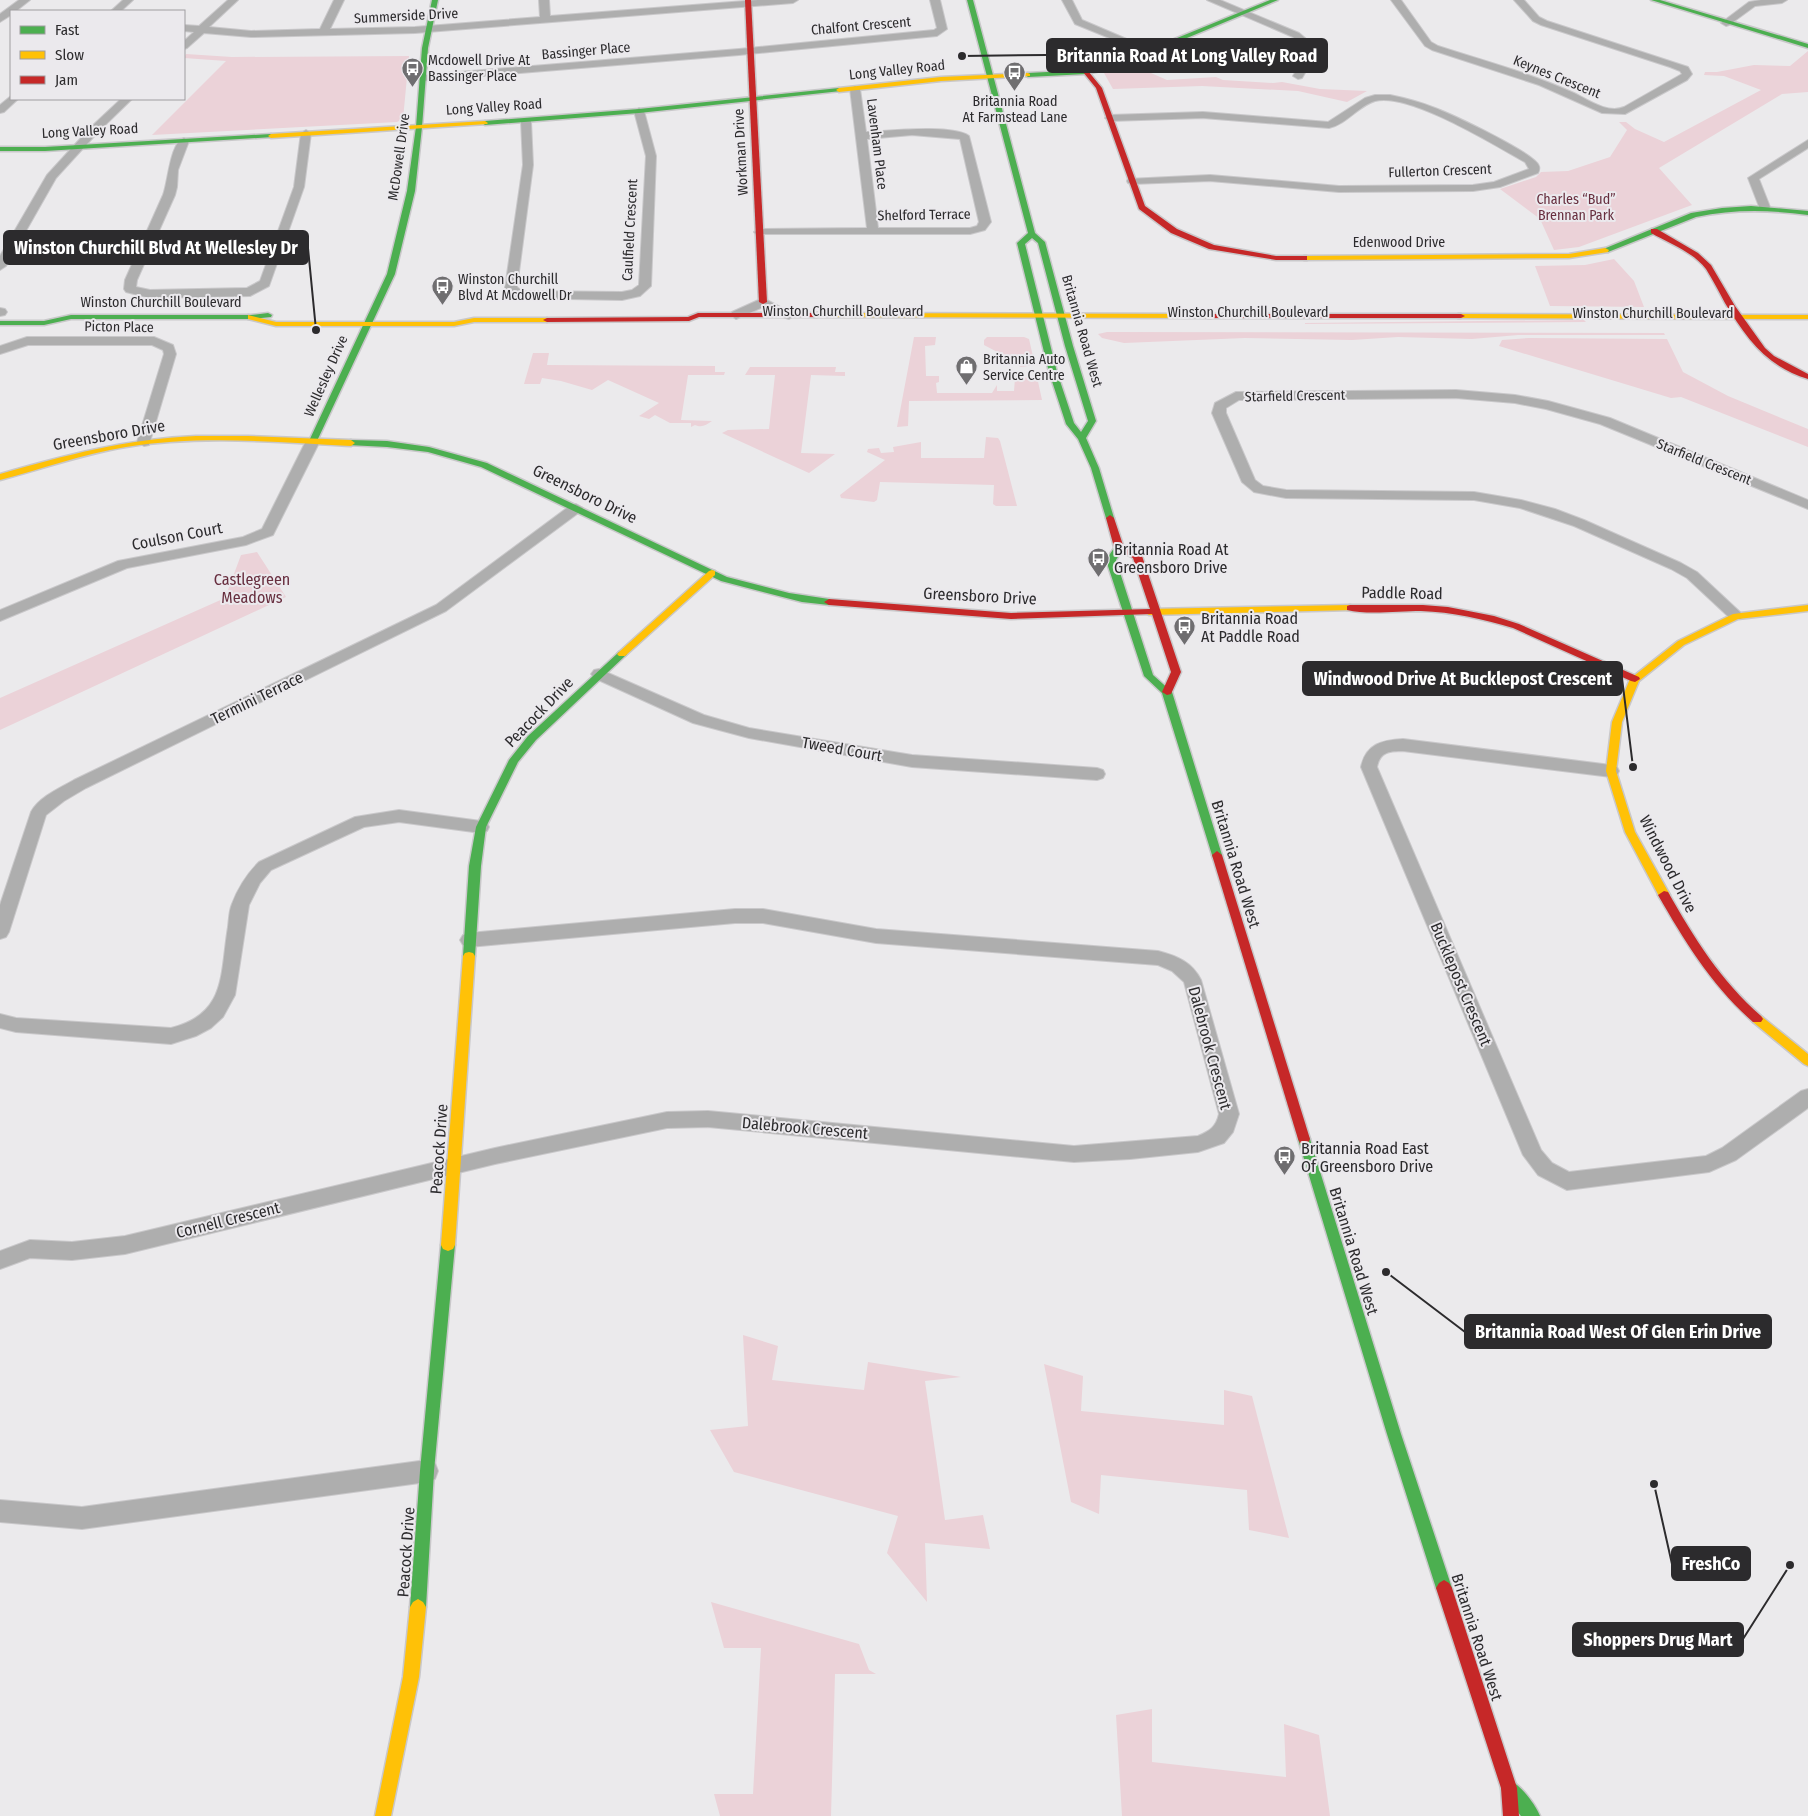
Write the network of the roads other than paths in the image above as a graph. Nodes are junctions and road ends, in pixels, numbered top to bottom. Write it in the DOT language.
graph roads {
  1 [pos="25,0"];
  2 [pos="128,0"];
  3 [pos="233,0"];
  4 [pos="339,0"];
  5 [pos="435,0"];
  6 [pos="544,0"];
  7 [pos="648,0"];
  8 [pos="793,0"];
  9 [pos="935,0"];
  10 [pos="970,0"];
  11 [pos="1067,0"];
  12 [pos="1212,0"];
  13 [pos="1275,0"];
  14 [pos="1396,0"];
  15 [pos="1519,0"];
  16 [pos="1654,0"];
  17 [pos="1782,0"];
  18 [pos="748,2"];
  19 [pos="12,10"];
  20 [pos="117,10"];
  21 [pos="648,12"];
  22 [pos="1243,13"];
  23 [pos="545,21"];
  24 [pos="1726,23"];
  25 [pos="185,28"];
  26 [pos="202,29"];
  27 [pos="430,29"];
  28 [pos="323,32"];
  29 [pos="185,45"];
  30 [pos="1808,46"];
  31 [pos="751,51"];
  32 [pos="1152,52"];
  33 [pos="1086,72"];
  34 [pos="989,76"];
  35 [pos="1298,76"];
  36 [pos="423,78"];
  37 [pos="855,89"];
  38 [pos="754,98"];
  39 [pos="12,100"];
  40 [pos="126,100"];
  41 [pos="0,110"];
  42 [pos="639,111"];
  43 [pos="1110,118"];
  44 [pos="526,120"];
  45 [pos="419,127"];
  46 [pos="306,133"];
  47 [pos="861,136"];
  48 [pos="184,140"];
  49 [pos="1808,143"];
  50 [pos="79,147"];
  51 [pos="0,149"];
  52 [pos="1132,181"];
  53 [pos="1764,206"];
  54 [pos="1808,213"];
  55 [pos="1654,230"];
  56 [pos="760,232"];
  57 [pos="873,232"];
  58 [pos="1032,234"];
  59 [pos="0,266"];
  60 [pos="763,302"];
  61 [pos="0,312"];
  62 [pos="736,315"];
  63 [pos="789,315"];
  64 [pos="72,317"];
  65 [pos="1739,317"];
  66 [pos="1808,317"];
  67 [pos="689,318"];
  68 [pos="370,319"];
  69 [pos="1040,322"];
  70 [pos="1063,322"];
  71 [pos="0,323"];
  72 [pos="1746,328"];
  73 [pos="1808,328"];
  74 [pos="0,350"];
  75 [pos="1808,377"];
  76 [pos="1082,438"];
  77 [pos="314,441"];
  78 [pos="144,442"];
  79 [pos="0,477"];
  80 [pos="1808,505"];
  81 [pos="576,508"];
  82 [pos="1119,546"];
  83 [pos="712,573"];
  84 [pos="1808,608"];
  85 [pos="1128,612"];
  86 [pos="1154,612"];
  87 [pos="0,616"];
  88 [pos="1736,616"];
  89 [pos="599,674"];
  90 [pos="1635,679"];
  91 [pos="1167,692"];
  92 [pos="1611,771"];
  93 [pos="1097,774"];
  94 [pos="481,827"];
  95 [pos="0,932"];
  96 [pos="469,940"];
  97 [pos="0,1021"];
  98 [pos="1808,1061"];
  99 [pos="1808,1097"];
  100 [pos="455,1165"];
  101 [pos="0,1260"];
  102 [pos="428,1471"];
  103 [pos="0,1511"];
  104 [pos="1509,1788"];
  105 [pos="383,1816"];
  106 [pos="1511,1816"];
  107 [pos="1532,1816"];
  1 -- 19 [label="street"];
  2 -- 20 [label="street"];
  3 -- 26 [label="street"];
  4 -- 28 [label="street"];
  5 -- 27 [label="street, McDowell Drive"];
  6 -- 23 [label="street"];
  7 -- 21 [label="street"];
  8 -- 18 [label="street, Summerside Drive"];
  9 -- 31 [label="street, Chalfont Crescent"];
  10 -- 34 [label="street, Britannia Road West"];
  11 -- 32 [label="street"];
  12 -- 22 [label="street"];
  13 -- 22 [label="street, Long Valley Road"];
  14 -- 15 [label="street, Keynes Crescent"];
  16 -- 24 [label="street"];
  17 -- 24 [label="street"];
  18 -- 21 [label="street, Summerside Drive"];
  18 -- 31 [label="street, Workman Drive"];
  21 -- 23 [label="street, Summerside Drive"];
  22 -- 32 [label="street, Long Valley Road"];
  22 -- 35 [label="street"];
  23 -- 27 [label="street, Summerside Drive"];
  24 -- 30 [label="street"];
  25 -- 26 [label="street, Summerside Drive"];
  26 -- 28 [label="street, Summerside Drive"];
  26 -- 29 [label="street"];
  27 -- 28 [label="street, Summerside Drive"];
  27 -- 36 [label="street, McDowell Drive"];
  31 -- 36 [label="street, Bassinger Place"];
  31 -- 38 [label="street, Workman Drive"];
  32 -- 33 [label="street, Long Valley Road"];
  33 -- 34 [label="street, Long Valley Road"];
  33 -- 43 [label="street, Edenwood Drive"];
  34 -- 37 [label="street, Long Valley Road"];
  34 -- 58 [label="street, Britannia Road West"];
  36 -- 45 [label="street, McDowell Drive"];
  37 -- 38 [label="street, Long Valley Road"];
  37 -- 47 [label="street, Lavenham Place"];
  38 -- 42 [label="street, Long Valley Road"];
  38 -- 56 [label="street, Workman Drive"];
  39 -- 41 [label="street"];
  40 -- 50 [label="street"];
  42 -- 44 [label="street, Long Valley Road"];
  42 -- 44 [label="street, Caulfield Crescent"];
  43 -- 52 [label="street, Edenwood Drive"];
  43 -- 52 [label="street, Fullerton Crescent"];
  44 -- 45 [label="street, Long Valley Road"];
  45 -- 46 [label="street, Long Valley Road"];
  45 -- 68 [label="street, McDowell Drive"];
  46 -- 48 [label="street, Long Valley Road"];
  46 -- 48 [label="street"];
  47 -- 57 [label="street, Lavenham Place"];
  47 -- 57 [label="street, Shelford Terrace"];
  48 -- 50 [label="street, Long Valley Road"];
  49 -- 53 [label="street"];
  50 -- 51 [label="street, Long Valley Road"];
  50 -- 59 [label="street"];
  52 -- 55 [label="street, Edenwood Drive"];
  53 -- 54 [label="street, Edenwood Drive"];
  53 -- 55 [label="street, Edenwood Drive"];
  55 -- 65 [label="street"];
  56 -- 57 [label="street, Shelford Terrace"];
  56 -- 60 [label="street, Workman Drive"];
  58 -- 69 [label="street"];
  58 -- 70 [label="street, Britannia Road West"];
  60 -- 62 [label="street"];
  60 -- 63 [label="street"];
  61 -- 64 [label="street, Winston Churchill Boulevard"];
  62 -- 63 [label="street, Winston Churchill Boulevard"];
  62 -- 67 [label="street, Winston Churchill Boulevard"];
  63 -- 69 [label="street, Winston Churchill Boulevard"];
  64 -- 68 [label="street, Winston Churchill Boulevard"];
  64 -- 71 [label="street, Winston Churchill Boulevard"];
  65 -- 66 [label="street, Winston Churchill Boulevard"];
  65 -- 70 [label="street, Winston Churchill Boulevard"];
  65 -- 72 [label="street"];
  67 -- 68 [label="street, Winston Churchill Boulevard"];
  67 -- 69 [label="street, Winston Churchill Boulevard"];
  68 -- 77 [label="street, Wellesley Drive"];
  69 -- 70 [label="street, Winston Churchill Boulevard"];
  69 -- 76 [label="street"];
  70 -- 72 [label="street, Winston Churchill Boulevard"];
  70 -- 76 [label="street, Britannia Road West"];
  72 -- 73 [label="street, Winston Churchill Boulevard"];
  72 -- 75 [label="street"];
  74 -- 78 [label="street, Picton Place"];
  76 -- 82 [label="street"];
  77 -- 78 [label="street, Greensboro Drive"];
  77 -- 81 [label="street, Greensboro Drive"];
  77 -- 87 [label="street, Coulson Court"];
  78 -- 79 [label="street, Greensboro Drive"];
  80 -- 88 [label="street, Starfield Crescent"];
  81 -- 83 [label="street, Greensboro Drive"];
  81 -- 95 [label="street, Termini Terrace"];
  82 -- 85 [label="street"];
  82 -- 86 [label="street"];
  83 -- 85 [label="street, Greensboro Drive"];
  83 -- 89 [label="street, Peacock Drive"];
  84 -- 88 [label="street, Windwood Drive"];
  85 -- 86 [label="street, Greensboro Drive"];
  85 -- 91 [label="street"];
  86 -- 90 [label="street, Paddle Road"];
  86 -- 91 [label="street"];
  88 -- 90 [label="street, Windwood Drive"];
  89 -- 93 [label="street, Tweed Court"];
  89 -- 94 [label="street, Peacock Drive"];
  90 -- 92 [label="street, Windwood Drive"];
  91 -- 104 [label="street, Britannia Road West"];
  92 -- 98 [label="street, Windwood Drive"];
  92 -- 99 [label="street, Bucklepost Crescent"];
  94 -- 96 [label="street, Peacock Drive"];
  94 -- 97 [label="street"];
  96 -- 100 [label="street, Peacock Drive"];
  96 -- 100 [label="street, Dalebrook Crescent"];
  100 -- 101 [label="street, Cornell Crescent"];
  100 -- 102 [label="street, Peacock Drive"];
  102 -- 103 [label="street"];
  102 -- 105 [label="street, Peacock Drive"];
  104 -- 106 [label="street, Britannia Road West"];
  104 -- 107 [label="street, Britannia Road West"];
}
